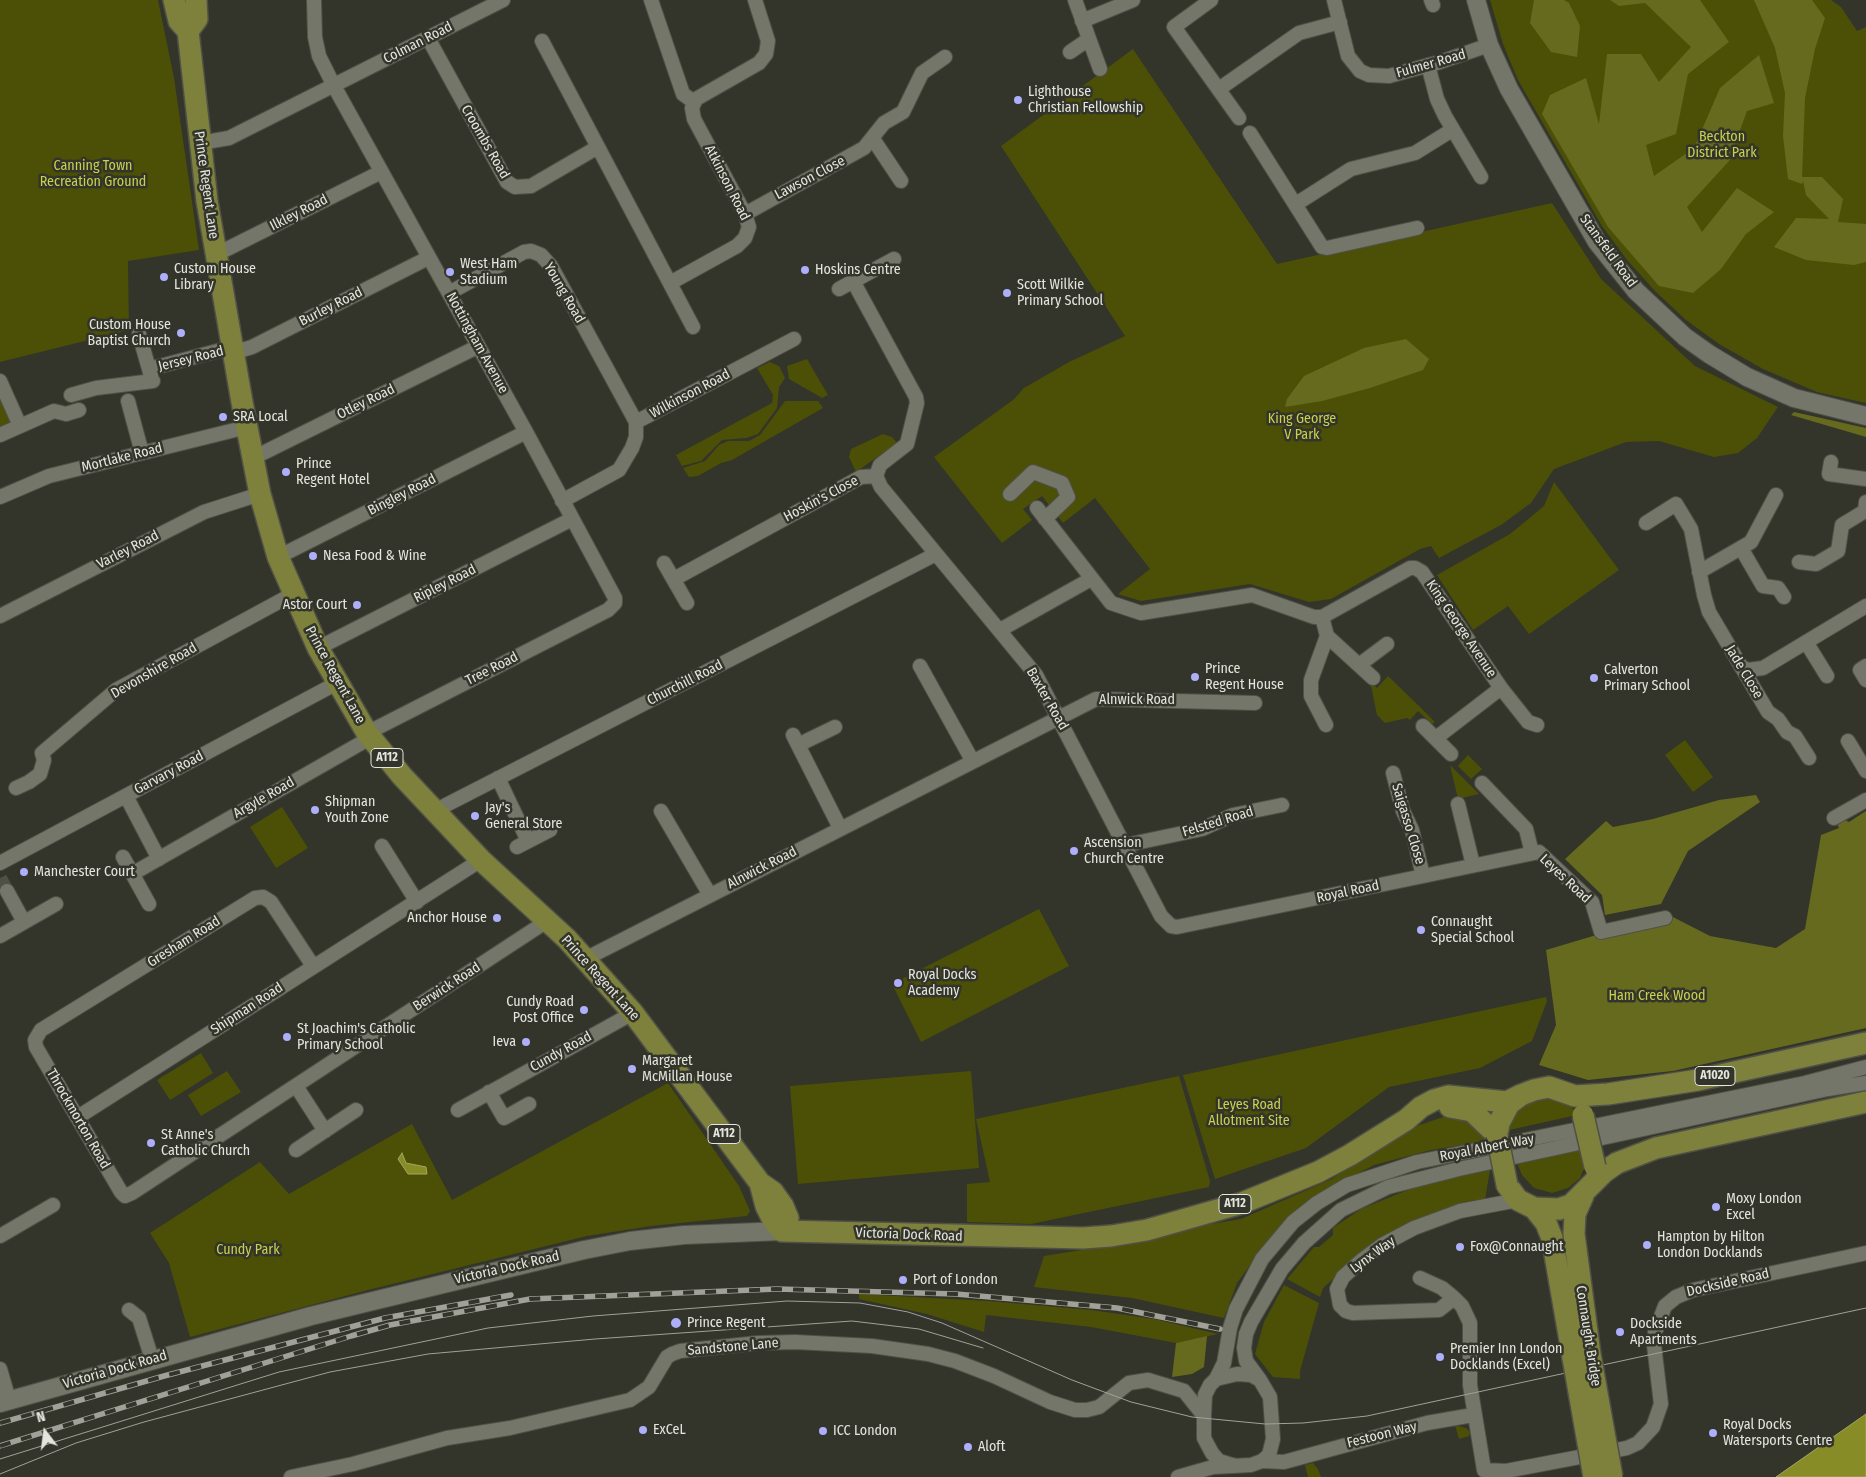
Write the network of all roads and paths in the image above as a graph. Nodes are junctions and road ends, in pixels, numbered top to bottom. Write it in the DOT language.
graph roads {
  1 [pos="174,0"];
  2 [pos="196,0"];
  3 [pos="314,0"];
  4 [pos="502,0"];
  5 [pos="651,0"];
  6 [pos="755,0"];
  7 [pos="1075,0"];
  8 [pos="1133,0"];
  9 [pos="1211,0"];
  10 [pos="1334,0"];
  11 [pos="1476,0"];
  12 [pos="1082,21"];
  13 [pos="1340,22"];
  14 [pos="188,31"];
  15 [pos="428,38"];
  16 [pos="1089,39"];
  17 [pos="542,41"];
  18 [pos="1489,45"];
  19 [pos="1070,52"];
  20 [pos="945,57"];
  21 [pos="1428,66"];
  22 [pos="1100,69"];
  23 [pos="334,86"];
  24 [pos="1219,89"];
  25 [pos="694,102"];
  26 [pos="1239,118"];
  27 [pos="1452,130"];
  28 [pos="1250,133"];
  29 [pos="873,139"];
  30 [pos="200,143"];
  31 [pos="598,147"];
  32 [pos="381,172"];
  33 [pos="1481,177"];
  34 [pos="901,181"];
  35 [pos="1296,204"];
  36 [pos="745,214"];
  37 [pos="1417,228"];
  38 [pos="216,252"];
  39 [pos="428,258"];
  40 [pos="894,259"];
  41 [pos="853,281"];
  42 [pos="670,283"];
  43 [pos="839,289"];
  44 [pos="449,293"];
  45 [pos="693,327"];
  46 [pos="139,334"];
  47 [pos="794,339"];
  48 [pos="477,347"];
  49 [pos="232,350"];
  50 [pos="152,379"];
  51 [pos="0,381"];
  52 [pos="70,394"];
  53 [pos="128,401"];
  54 [pos="79,410"];
  55 [pos="1866,416"];
  56 [pos="636,422"];
  57 [pos="20,426"];
  58 [pos="247,428"];
  59 [pos="526,432"];
  60 [pos="0,435"];
  61 [pos="142,453"];
  62 [pos="253,456"];
  63 [pos="1831,462"];
  64 [pos="876,476"];
  65 [pos="1866,479"];
  66 [pos="260,494"];
  67 [pos="1010,494"];
  68 [pos="1776,495"];
  69 [pos="0,497"];
  70 [pos="562,501"];
  71 [pos="1866,508"];
  72 [pos="572,520"];
  73 [pos="1646,523"];
  74 [pos="1741,548"];
  75 [pos="936,554"];
  76 [pos="278,557"];
  77 [pos="1800,562"];
  78 [pos="664,563"];
  79 [pos="1699,572"];
  80 [pos="674,579"];
  81 [pos="1090,579"];
  82 [pos="293,594"];
  83 [pos="1784,597"];
  84 [pos="615,603"];
  85 [pos="687,604"];
  86 [pos="1866,606"];
  87 [pos="0,616"];
  88 [pos="1322,617"];
  89 [pos="1000,630"];
  90 [pos="1327,636"];
  91 [pos="1806,642"];
  92 [pos="1388,644"];
  93 [pos="318,648"];
  94 [pos="1359,665"];
  95 [pos="920,666"];
  96 [pos="1866,666"];
  97 [pos="1741,667"];
  98 [pos="1827,676"];
  99 [pos="1373,678"];
  100 [pos="1866,680"];
  101 [pos="337,684"];
  102 [pos="1501,688"];
  103 [pos="1255,704"];
  104 [pos="1058,717"];
  105 [pos="1537,724"];
  106 [pos="1326,726"];
  107 [pos="1423,726"];
  108 [pos="834,728"];
  109 [pos="368,735"];
  110 [pos="1436,738"];
  111 [pos="1848,741"];
  112 [pos="1452,754"];
  113 [pos="1809,758"];
  114 [pos="972,760"];
  115 [pos="1866,771"];
  116 [pos="1393,773"];
  117 [pos="498,778"];
  118 [pos="1482,783"];
  119 [pos="16,788"];
  120 [pos="126,796"];
  121 [pos="1866,800"];
  122 [pos="1458,804"];
  123 [pos="1282,805"];
  124 [pos="661,811"];
  125 [pos="435,813"];
  126 [pos="1834,818"];
  127 [pos="840,828"];
  128 [pos="550,830"];
  129 [pos="1126,845"];
  130 [pos="382,846"];
  131 [pos="1532,853"];
  132 [pos="122,857"];
  133 [pos="159,859"];
  134 [pos="481,860"];
  135 [pos="0,863"];
  136 [pos="1473,866"];
  137 [pos="132,874"];
  138 [pos="1423,876"];
  139 [pos="7,890"];
  140 [pos="710,895"];
  141 [pos="417,902"];
  142 [pos="56,904"];
  143 [pos="148,904"];
  144 [pos="1666,918"];
  145 [pos="547,921"];
  146 [pos="24,922"];
  147 [pos="1165,922"];
  148 [pos="0,936"];
  149 [pos="585,959"];
  150 [pos="313,966"];
  151 [pos="633,1013"];
  152 [pos="35,1040"];
  153 [pos="1866,1042"];
  154 [pos="1866,1067"];
  155 [pos="1866,1083"];
  156 [pos="296,1086"];
  157 [pos="489,1092"];
  158 [pos="1562,1092"];
  159 [pos="1521,1094"];
  160 [pos="1866,1102"];
  161 [pos="529,1104"];
  162 [pos="356,1110"];
  163 [pos="458,1110"];
  164 [pos="78,1117"];
  165 [pos="1406,1120"];
  166 [pos="325,1131"];
  167 [pos="1497,1135"];
  168 [pos="296,1150"];
  169 [pos="1590,1182"];
  170 [pos="125,1196"];
  171 [pos="1520,1198"];
  172 [pos="53,1206"];
  173 [pos="782,1231"];
  174 [pos="0,1236"];
  175 [pos="1866,1252"];
  176 [pos="1420,1278"];
  177 [pos="1454,1298"];
  178 [pos="129,1310"];
  179 [pos="1582,1356"];
  180 [pos="152,1359"];
  181 [pos="0,1369"];
  182 [pos="1260,1380"];
  183 [pos="1213,1382"];
  184 [pos="1184,1391"];
  185 [pos="5,1402"];
  186 [pos="1473,1415"];
  187 [pos="1204,1416"];
  188 [pos="1273,1439"];
  189 [pos="1292,1460"];
  190 [pos="1262,1461"];
  191 [pos="1235,1466"];
  192 [pos="291,1477"];
  193 [pos="1178,1477"];
  194 [pos="1594,1477"];
  195 [pos="1612,1477"];
  1 -- 14 [label="main road, Prince Regent Lane / A112"];
  2 -- 14 [label="main road, Prince Regent Lane / A112"];
  3 -- 23 [label="street"];
  4 -- 15 [label="street, Colman Road"];
  5 -- 25 [label="street, Atkinson Road"];
  6 -- 25 [label="street"];
  7 -- 12 [label="street"];
  8 -- 12 [label="street"];
  9 -- 24 [label="street"];
  10 -- 13 [label="street, Fulmer Road"];
  11 -- 18 [label="street, Stansfeld Road"];
  12 -- 16 [label="street"];
  13 -- 21 [label="street, Fulmer Road"];
  13 -- 24 [label="street"];
  14 -- 30 [label="main road, Prince Regent Lane / A112"];
  15 -- 23 [label="street, Colman Road"];
  15 -- 31 [label="street, Croombs Road"];
  16 -- 19 [label="street"];
  16 -- 22 [label="street"];
  17 -- 31 [label="street"];
  18 -- 21 [label="street, Fulmer Road"];
  18 -- 55 [label="street, Stansfeld Road"];
  20 -- 29 [label="street, Lawson Close"];
  21 -- 27 [label="street"];
  23 -- 30 [label="street, Colman Road"];
  23 -- 32 [label="street, Nottingham Avenue"];
  24 -- 26 [label="street"];
  25 -- 36 [label="street, Atkinson Road"];
  27 -- 33 [label="street"];
  27 -- 35 [label="street"];
  28 -- 35 [label="street"];
  29 -- 34 [label="street"];
  29 -- 36 [label="street, Lawson Close"];
  30 -- 38 [label="main road, Prince Regent Lane / A112"];
  31 -- 42 [label="street"];
  32 -- 38 [label="street, Ilkley Road"];
  32 -- 39 [label="street, Nottingham Avenue"];
  35 -- 37 [label="street"];
  36 -- 42 [label="street, Atkinson Road"];
  38 -- 49 [label="main road, Prince Regent Lane / A112"];
  39 -- 44 [label="street, Nottingham Avenue"];
  39 -- 49 [label="street, Burley Road"];
  40 -- 41 [label="street"];
  41 -- 43 [label="street"];
  41 -- 64 [label="street, Hoskin's Close"];
  42 -- 45 [label="street"];
  44 -- 48 [label="street, Nottingham Avenue"];
  44 -- 56 [label="street, Young Road"];
  46 -- 50 [label="street, Jersey Road"];
  47 -- 56 [label="street, Wilkinson Road"];
  48 -- 59 [label="street, Nottingham Avenue"];
  48 -- 62 [label="street, Otley Road"];
  49 -- 50 [label="street, Jersey Road"];
  49 -- 58 [label="main road, Prince Regent Lane / A112"];
  50 -- 52 [label="street"];
  51 -- 57 [label="street"];
  53 -- 61 [label="street"];
  54 -- 57 [label="street"];
  56 -- 70 [label="street, Wilkinson Road"];
  57 -- 60 [label="street"];
  58 -- 61 [label="street, Mortlake Road"];
  58 -- 62 [label="main road, Prince Regent Lane / A112"];
  59 -- 70 [label="street, Nottingham Avenue"];
  59 -- 76 [label="street, Bingley Road"];
  61 -- 69 [label="street, Mortlake Road"];
  62 -- 66 [label="main road, Prince Regent Lane / A112"];
  63 -- 65 [label="street"];
  64 -- 75 [label="street, Baxter Road"];
  64 -- 80 [label="street, Hoskin's Close"];
  66 -- 76 [label="main road, Prince Regent Lane / A112"];
  66 -- 87 [label="street, Varley Road"];
  67 -- 81 [label="street"];
  68 -- 74 [label="street"];
  70 -- 72 [label="street, Nottingham Avenue"];
  71 -- 77 [label="street"];
  72 -- 84 [label="street, Nottingham Avenue"];
  72 -- 93 [label="street, Ripley Road"];
  73 -- 79 [label="street, Jade Close"];
  74 -- 79 [label="street"];
  74 -- 83 [label="street"];
  75 -- 89 [label="street, Baxter Road"];
  75 -- 117 [label="street, Churchill Road"];
  76 -- 82 [label="main road, Prince Regent Lane / A112"];
  78 -- 80 [label="street"];
  79 -- 97 [label="street, Jade Close"];
  80 -- 85 [label="street"];
  81 -- 88 [label="street"];
  81 -- 89 [label="street"];
  82 -- 93 [label="main road, Prince Regent Lane / A112"];
  82 -- 119 [label="street, Devonshire Road"];
  84 -- 109 [label="street, Tree Road"];
  86 -- 91 [label="street"];
  88 -- 90 [label="street"];
  88 -- 102 [label="street, King George Avenue"];
  89 -- 104 [label="street, Baxter Road"];
  90 -- 94 [label="street"];
  90 -- 106 [label="street"];
  91 -- 97 [label="street"];
  91 -- 98 [label="street"];
  92 -- 94 [label="street"];
  93 -- 101 [label="main road, Prince Regent Lane / A112"];
  94 -- 99 [label="street"];
  95 -- 114 [label="street"];
  96 -- 100 [label="street"];
  97 -- 113 [label="street, Jade Close"];
  101 -- 109 [label="main road, Prince Regent Lane / A112"];
  101 -- 120 [label="street, Garvary Road"];
  102 -- 105 [label="street, King George Avenue"];
  102 -- 110 [label="street"];
  103 -- 104 [label="street, Alnwick Road"];
  104 -- 114 [label="street, Alnwick Road"];
  104 -- 129 [label="street, Baxter Road"];
  107 -- 110 [label="street"];
  108 -- 127 [label="street"];
  109 -- 125 [label="main road, Prince Regent Lane / A112"];
  109 -- 133 [label="street, Argyle Road"];
  110 -- 112 [label="street"];
  111 -- 115 [label="street"];
  114 -- 127 [label="street, Alnwick Road"];
  116 -- 138 [label="street, Saigasso Close"];
  117 -- 125 [label="street, Churchill Road"];
  117 -- 128 [label="street"];
  118 -- 131 [label="street"];
  120 -- 133 [label="street"];
  120 -- 135 [label="street, Garvary Road"];
  121 -- 126 [label="street"];
  122 -- 136 [label="street"];
  123 -- 129 [label="street, Felsted Road"];
  124 -- 140 [label="street, Alnwick Road"];
  125 -- 134 [label="main road, Prince Regent Lane / A112"];
  127 -- 140 [label="street, Alnwick Road"];
  129 -- 147 [label="street, Baxter Road"];
  130 -- 141 [label="street"];
  131 -- 136 [label="street, Royal Road"];
  131 -- 144 [label="street, Leyes Road"];
  132 -- 137 [label="street"];
  133 -- 137 [label="street, Argyle Road"];
  134 -- 141 [label="street, Shipman Road"];
  134 -- 145 [label="main road, Prince Regent Lane / A112"];
  136 -- 138 [label="street, Royal Road"];
  137 -- 143 [label="street"];
  138 -- 147 [label="street, Royal Road"];
  139 -- 146 [label="street"];
  140 -- 149 [label="street, Alnwick Road"];
  141 -- 150 [label="street, Shipman Road"];
  142 -- 146 [label="street"];
  145 -- 149 [label="main road, Prince Regent Lane / A112"];
  145 -- 156 [label="street, Berwick Road"];
  146 -- 148 [label="street"];
  149 -- 151 [label="main road, Prince Regent Lane / A112"];
  150 -- 152 [label="street, Gresham Road"];
  150 -- 164 [label="street, Shipman Road"];
  151 -- 157 [label="street, Cundy Road"];
  151 -- 173 [label="main road, Prince Regent Lane / A112"];
  152 -- 164 [label="street, Throckmorton Road"];
  153 -- 158 [label="main road, A1020"];
  154 -- 183 [label="street, Royal Albert Way"];
  155 -- 182 [label="street, Royal Albert Way"];
  156 -- 166 [label="street"];
  156 -- 170 [label="street, Berwick Road"];
  157 -- 161 [label="street"];
  157 -- 163 [label="street, Cundy Road"];
  158 -- 159 [label="main road, A1020"];
  158 -- 169 [label="main road, bridge"];
  159 -- 165 [label="main road, A112"];
  159 -- 167 [label="main road"];
  160 -- 169 [label="main road"];
  162 -- 166 [label="street"];
  164 -- 170 [label="street, Throckmorton Road"];
  165 -- 167 [label="main road, A112"];
  165 -- 173 [label="main road, Victoria Dock Road / A112"];
  166 -- 168 [label="street"];
  167 -- 171 [label="main road, bridge"];
  169 -- 171 [label="main road"];
  169 -- 179 [label="main road, Connaught Bridge"];
  171 -- 177 [label="street, Lynx Way"];
  171 -- 179 [label="main road, Connaught Bridge"];
  172 -- 174 [label="street"];
  173 -- 180 [label="street, Victoria Dock Road"];
  175 -- 186 [label="street, Dockside Road"];
  176 -- 177 [label="street"];
  177 -- 186 [label="street"];
  178 -- 180 [label="street"];
  179 -- 194 [label="main road, Connaught Bridge, bridge"];
  179 -- 195 [label="main road, Connaught Bridge, bridge"];
  180 -- 185 [label="street, Victoria Dock Road"];
  181 -- 185 [label="street"];
  182 -- 183 [label="street"];
  182 -- 188 [label="street"];
  183 -- 184 [label="street"];
  183 -- 187 [label="street"];
  184 -- 187 [label="street"];
  184 -- 192 [label="street, Sandstone Lane"];
  186 -- 189 [label="street, Festoon Way"];
  187 -- 191 [label="street"];
  188 -- 189 [label="street"];
  188 -- 190 [label="street"];
  189 -- 190 [label="street, Festoon Way"];
  190 -- 191 [label="street"];
  191 -- 193 [label="street"];
}
